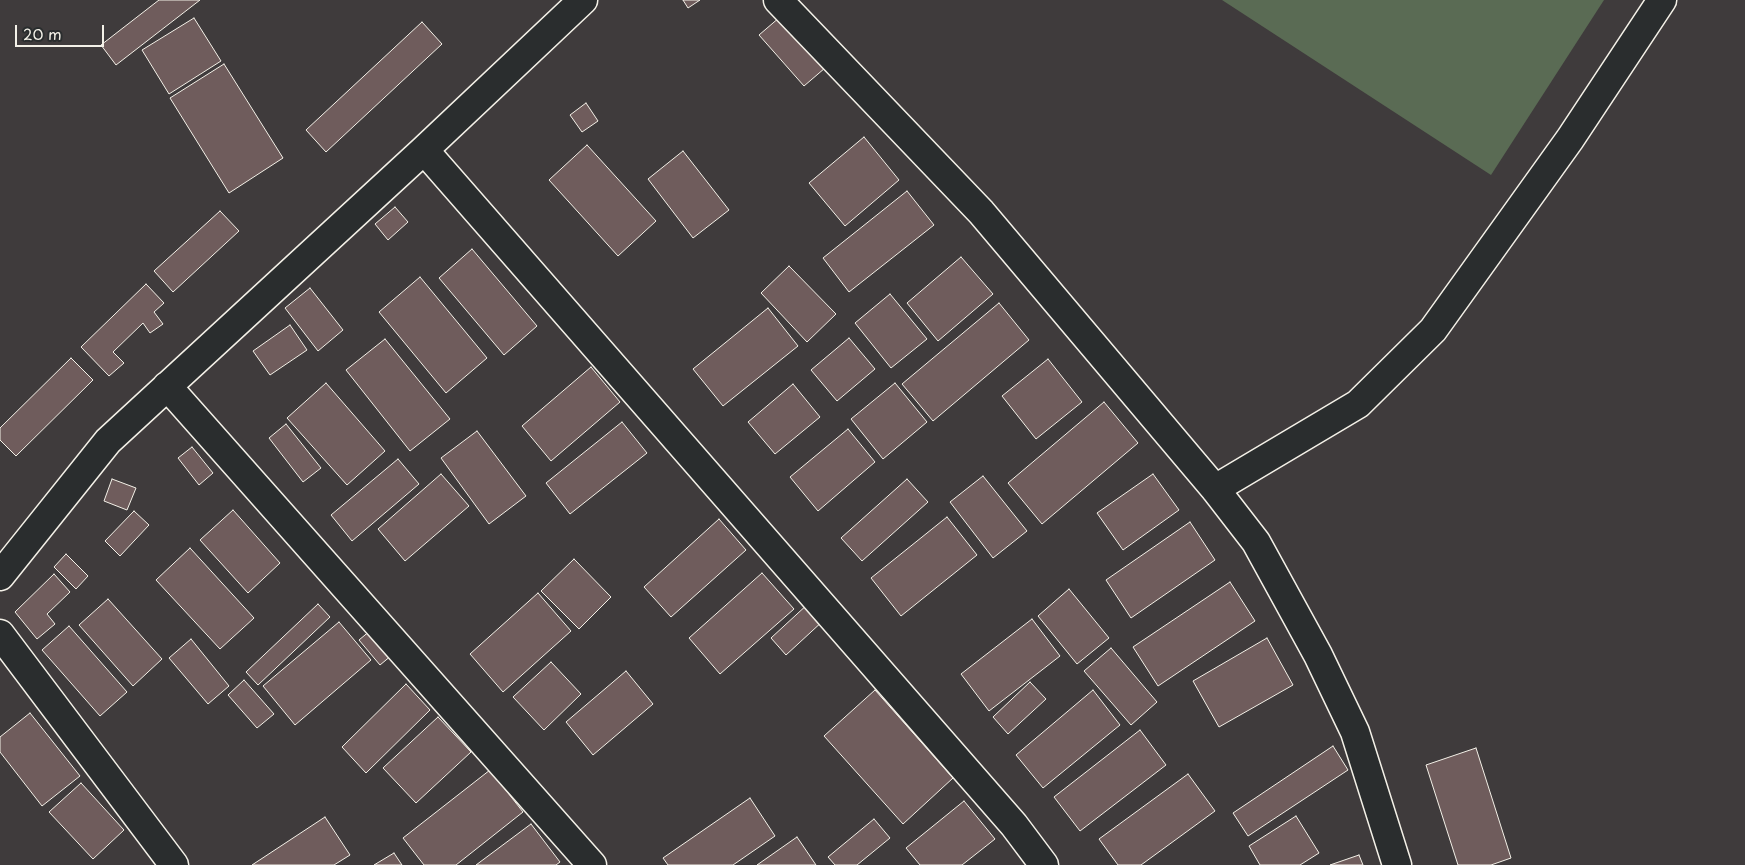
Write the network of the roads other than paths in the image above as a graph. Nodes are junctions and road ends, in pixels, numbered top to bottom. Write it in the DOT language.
graph roads {
  1 [pos="583,0"];
  2 [pos="778,0"];
  3 [pos="1662,0"];
  4 [pos="424,150"];
  5 [pos="167,386"];
  6 [pos="1215,489"];
  7 [pos="1,573"];
  8 [pos="0,634"];
  9 [pos="174,865"];
  10 [pos="592,865"];
  11 [pos="1044,865"];
  12 [pos="1397,865"];
  1 -- 4 [label="street"];
  2 -- 6 [label="street"];
  3 -- 6 [label="street"];
  4 -- 5 [label="street"];
  4 -- 11 [label="street"];
  5 -- 7 [label="street"];
  5 -- 10 [label="street"];
  6 -- 12 [label="street"];
  8 -- 9 [label="street"];
}
